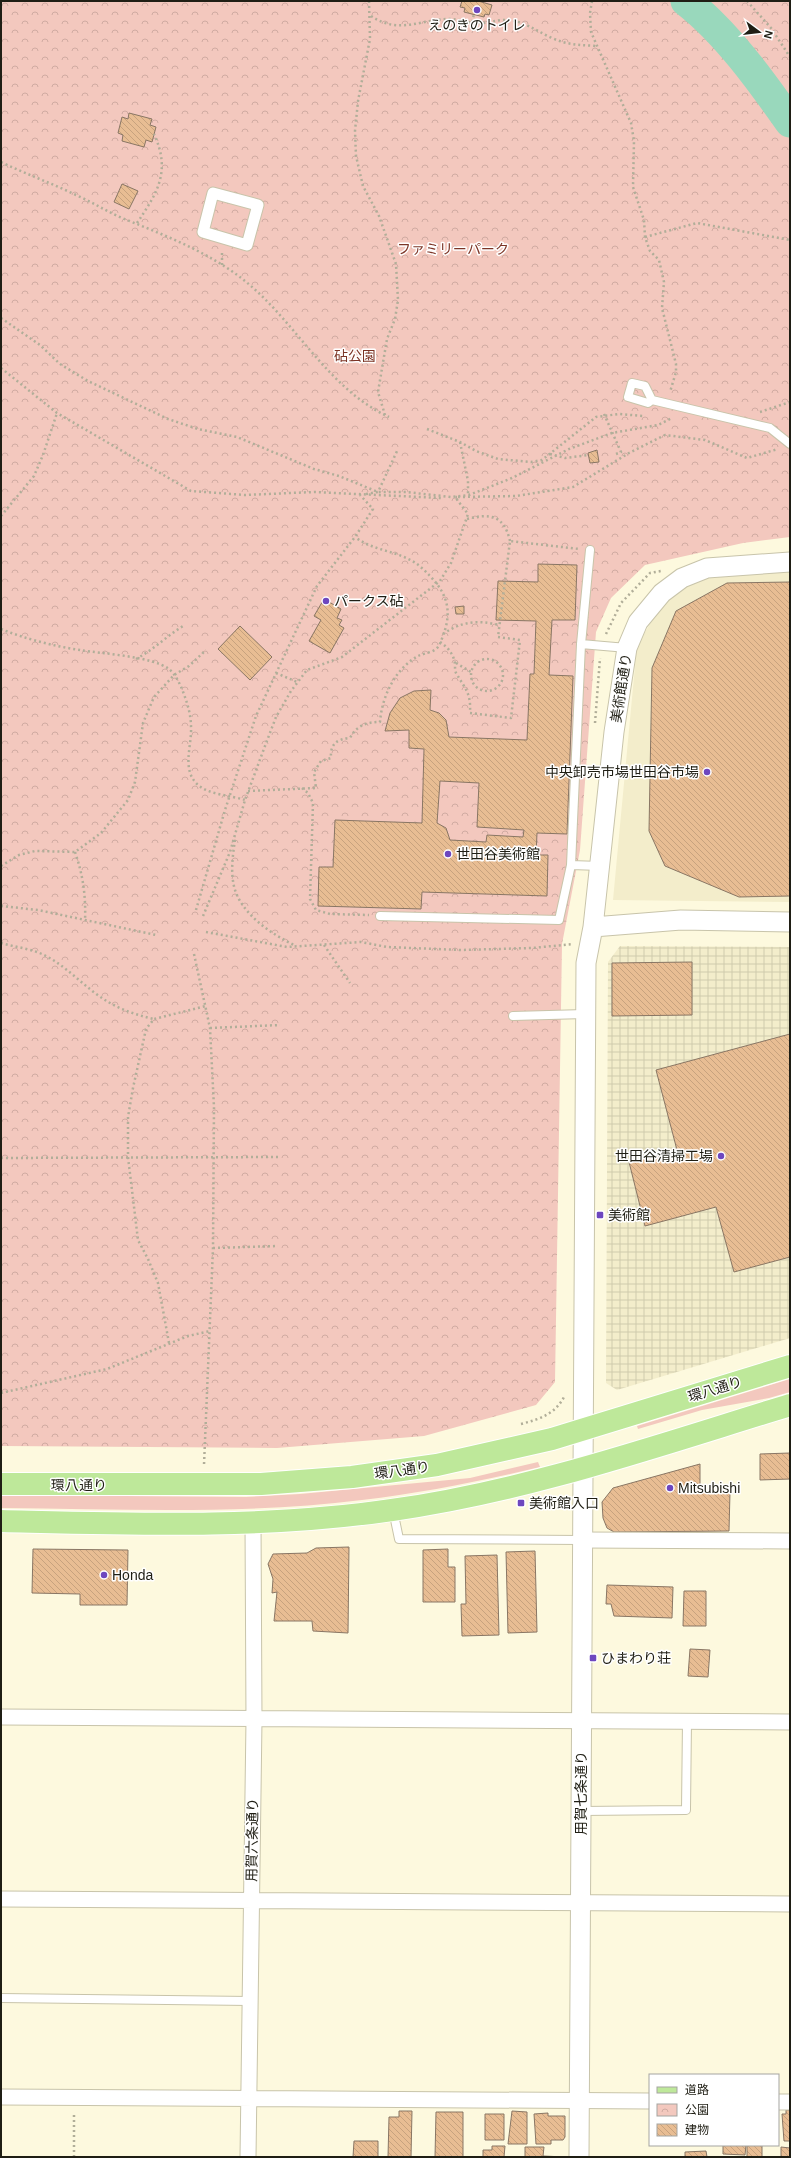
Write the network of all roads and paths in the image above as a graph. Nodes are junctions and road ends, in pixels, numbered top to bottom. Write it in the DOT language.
graph roads {
  1 [pos="369,1"];
  2 [pos="592,1"];
  3 [pos="747,1"];
  4 [pos="474,14"];
  5 [pos="371,16"];
  6 [pos="472,22"];
  7 [pos="597,46"];
  8 [pos="790,57"];
  9 [pos="154,134"];
  10 [pos="1,162"];
  11 [pos="137,224"];
  12 [pos="203,232"];
  13 [pos="645,237"];
  14 [pos="790,240"];
  15 [pos="1,318"];
  16 [pos="1,368"];
  17 [pos="652,400"];
  18 [pos="790,402"];
  19 [pos="666,403"];
  20 [pos="698,411"];
  21 [pos="57,413"];
  22 [pos="604,414"];
  23 [pos="755,414"];
  24 [pos="385,415"];
  25 [pos="389,417"];
  26 [pos="427,429"];
  27 [pos="612,433"];
  28 [pos="460,442"];
  29 [pos="786,446"];
  30 [pos="398,449"];
  31 [pos="550,454"];
  32 [pos="616,454"];
  33 [pos="589,455"];
  34 [pos="557,456"];
  35 [pos="378,492"];
  36 [pos="359,494"];
  37 [pos="469,495"];
  38 [pos="455,498"];
  39 [pos="1,516"];
  40 [pos="466,518"];
  41 [pos="355,537"];
  42 [pos="510,541"];
  43 [pos="590,550"];
  44 [pos="790,562"];
  45 [pos="664,570"];
  46 [pos="436,584"];
  47 [pos="499,625"];
  48 [pos="183,626"];
  49 [pos="1,628"];
  50 [pos="443,634"];
  51 [pos="440,642"];
  52 [pos="581,644"];
  53 [pos="601,646"];
  54 [pos="627,648"];
  55 [pos="206,650"];
  56 [pos="136,659"];
  57 [pos="455,662"];
  58 [pos="471,672"];
  59 [pos="276,673"];
  60 [pos="174,675"];
  61 [pos="297,682"];
  62 [pos="595,724"];
  63 [pos="302,788"];
  64 [pos="248,791"];
  65 [pos="229,795"];
  66 [pos="245,800"];
  67 [pos="235,834"];
  68 [pos="75,852"];
  69 [pos="571,864"];
  70 [pos="1,866"];
  71 [pos="600,866"];
  72 [pos="1,906"];
  73 [pos="196,910"];
  74 [pos="203,916"];
  75 [pos="380,916"];
  76 [pos="85,921"];
  77 [pos="790,922"];
  78 [pos="206,932"];
  79 [pos="156,935"];
  80 [pos="582,938"];
  81 [pos="1,944"];
  82 [pos="324,945"];
  83 [pos="296,947"];
  84 [pos="572,952"];
  85 [pos="194,954"];
  86 [pos="350,983"];
  87 [pos="206,1006"];
  88 [pos="585,1014"];
  89 [pos="513,1016"];
  90 [pos="154,1019"];
  91 [pos="280,1025"];
  92 [pos="210,1028"];
  93 [pos="128,1157"];
  94 [pos="213,1157"];
  95 [pos="278,1157"];
  96 [pos="1,1158"];
  97 [pos="278,1246"];
  98 [pos="213,1248"];
  99 [pos="210,1331"];
  100 [pos="169,1343"];
  101 [pos="790,1366"];
  102 [pos="568,1389"];
  103 [pos="1,1393"];
  104 [pos="790,1405"];
  105 [pos="519,1425"];
  106 [pos="583,1429"];
  107 [pos="196,1465"];
  108 [pos="204,1465"];
  109 [pos="212,1465"];
  110 [pos="583,1468"];
  111 [pos="1,1484"];
  112 [pos="393,1510"];
  113 [pos="1,1521"];
  114 [pos="254,1522"];
  115 [pos="582,1540"];
  116 [pos="790,1542"];
  117 [pos="1,1718"];
  118 [pos="254,1720"];
  119 [pos="582,1720"];
  120 [pos="687,1721"];
  121 [pos="790,1722"];
  122 [pos="581,1811"];
  123 [pos="1,1899"];
  124 [pos="252,1900"];
  125 [pos="581,1902"];
  126 [pos="790,1904"];
  127 [pos="1,1998"];
  128 [pos="250,2001"];
  129 [pos="1,2097"];
  130 [pos="74,2097"];
  131 [pos="247,2098"];
  132 [pos="580,2100"];
  133 [pos="649,2101"];
  134 [pos="779,2102"];
  135 [pos="790,2102"];
  136 [pos="74,2157"];
  137 [pos="248,2157"];
  138 [pos="580,2157"];
  1 -- 5 [label="path"];
  2 -- 7 [label="path"];
  3 -- 8 [label="path"];
  4 -- 6 [label="path"];
  5 -- 6 [label="path"];
  5 -- 24 [label="path"];
  6 -- 7 [label="path"];
  7 -- 13 [label="path"];
  9 -- 11 [label="path"];
  10 -- 11 [label="path"];
  11 -- 24 [label="path"];
  12 -- 12 [label="street"];
  13 -- 14 [label="path"];
  13 -- 19 [label="path"];
  15 -- 35 [label="path"];
  16 -- 21 [label="path"];
  17 -- 19 [label="lane"];
  18 -- 23 [label="path"];
  19 -- 20 [label="lane"];
  19 -- 22 [label="path"];
  20 -- 27 [label="path"];
  20 -- 29 [label="lane"];
  21 -- 36 [label="path"];
  21 -- 39 [label="path"];
  22 -- 27 [label="path"];
  22 -- 31 [label="path"];
  24 -- 25 [label="path"];
  26 -- 28 [label="path"];
  27 -- 32 [label="path"];
  27 -- 34 [label="path"];
  28 -- 31 [label="path"];
  28 -- 37 [label="path"];
  29 -- 38 [label="path"];
  30 -- 35 [label="path"];
  31 -- 34 [label="path"];
  33 -- 34 [label="path"];
  34 -- 37 [label="path"];
  35 -- 36 [label="path"];
  35 -- 37 [label="path"];
  36 -- 38 [label="path"];
  36 -- 41 [label="path"];
  37 -- 38 [label="path"];
  38 -- 40 [label="path"];
  40 -- 42 [label="path"];
  40 -- 46 [label="path"];
  41 -- 46 [label="path"];
  41 -- 59 [label="path"];
  42 -- 43 [label="path"];
  42 -- 47 [label="path"];
  43 -- 52 [label="lane"];
  44 -- 54 [label="street, 美術館通り"];
  45 -- 53 [label="path"];
  46 -- 50 [label="path"];
  46 -- 61 [label="path"];
  47 -- 50 [label="path"];
  47 -- 57 [label="path"];
  48 -- 56 [label="path"];
  49 -- 56 [label="path"];
  50 -- 51 [label="path"];
  51 -- 57 [label="path"];
  51 -- 63 [label="path"];
  52 -- 53 [label="lane"];
  52 -- 69 [label="lane"];
  53 -- 54 [label="lane"];
  53 -- 62 [label="path"];
  54 -- 71 [label="street, 美術館通り"];
  55 -- 60 [label="path"];
  56 -- 60 [label="path"];
  57 -- 58 [label="path"];
  58 -- 58 [label="path"];
  59 -- 61 [label="path"];
  59 -- 65 [label="path"];
  60 -- 65 [label="path"];
  60 -- 68 [label="path"];
  61 -- 64 [label="path"];
  63 -- 64 [label="path"];
  63 -- 75 [label="path"];
  64 -- 66 [label="path"];
  65 -- 66 [label="path"];
  65 -- 73 [label="path"];
  66 -- 67 [label="path"];
  67 -- 74 [label="path"];
  67 -- 83 [label="path"];
  68 -- 70 [label="path"];
  68 -- 76 [label="path"];
  69 -- 71 [label="lane"];
  69 -- 75 [label="lane"];
  71 -- 80 [label="street, 美術館通り"];
  72 -- 76 [label="path"];
  76 -- 79 [label="path"];
  77 -- 80 [label="street"];
  78 -- 83 [label="path"];
  80 -- 82 [label="path"];
  80 -- 84 [label="path"];
  80 -- 88 [label="street, 美術館通り"];
  81 -- 90 [label="path"];
  82 -- 83 [label="path"];
  82 -- 86 [label="path"];
  85 -- 87 [label="path"];
  87 -- 90 [label="path"];
  87 -- 92 [label="path"];
  88 -- 89 [label="lane"];
  88 -- 106 [label="street, 用賀七条通り"];
  90 -- 93 [label="path"];
  91 -- 92 [label="path"];
  92 -- 94 [label="path"];
  93 -- 94 [label="path"];
  93 -- 96 [label="path"];
  93 -- 100 [label="path"];
  94 -- 95 [label="path"];
  94 -- 98 [label="path"];
  97 -- 98 [label="path"];
  98 -- 99 [label="path"];
  99 -- 100 [label="path"];
  99 -- 108 [label="path"];
  100 -- 103 [label="path"];
  101 -- 106 [label="main road, 環八通り"];
  102 -- 105 [label="path"];
  104 -- 110 [label="main road"];
  106 -- 110 [label="street, 用賀七条通り"];
  106 -- 111 [label="main road, 環八通り"];
  107 -- 108 [label="path"];
  108 -- 109 [label="path"];
  110 -- 112 [label="main road"];
  110 -- 115 [label="street, 用賀七条通り"];
  112 -- 114 [label="main road"];
  112 -- 115 [label="lane"];
  113 -- 114 [label="main road"];
  114 -- 118 [label="street, 用賀六条通り"];
  115 -- 116 [label="street"];
  115 -- 119 [label="street, 用賀七条通り"];
  117 -- 118 [label="street"];
  118 -- 119 [label="street"];
  118 -- 124 [label="street, 用賀六条通り"];
  119 -- 120 [label="street"];
  119 -- 122 [label="street, 用賀七条通り"];
  120 -- 121 [label="street"];
  120 -- 122 [label="lane"];
  122 -- 125 [label="street, 用賀七条通り"];
  123 -- 124 [label="street"];
  124 -- 125 [label="street"];
  124 -- 128 [label="street, 用賀六条通り"];
  125 -- 126 [label="street"];
  125 -- 132 [label="street, 用賀七条通り"];
  127 -- 128 [label="lane"];
  128 -- 131 [label="street, 用賀六条通り"];
  129 -- 130 [label="street"];
  130 -- 131 [label="street"];
  130 -- 136 [label="path"];
  131 -- 132 [label="street"];
  131 -- 137 [label="street, 用賀六条通り"];
  132 -- 133 [label="street"];
  132 -- 138 [label="street, 用賀七条通り"];
  134 -- 135 [label="street"];
}
